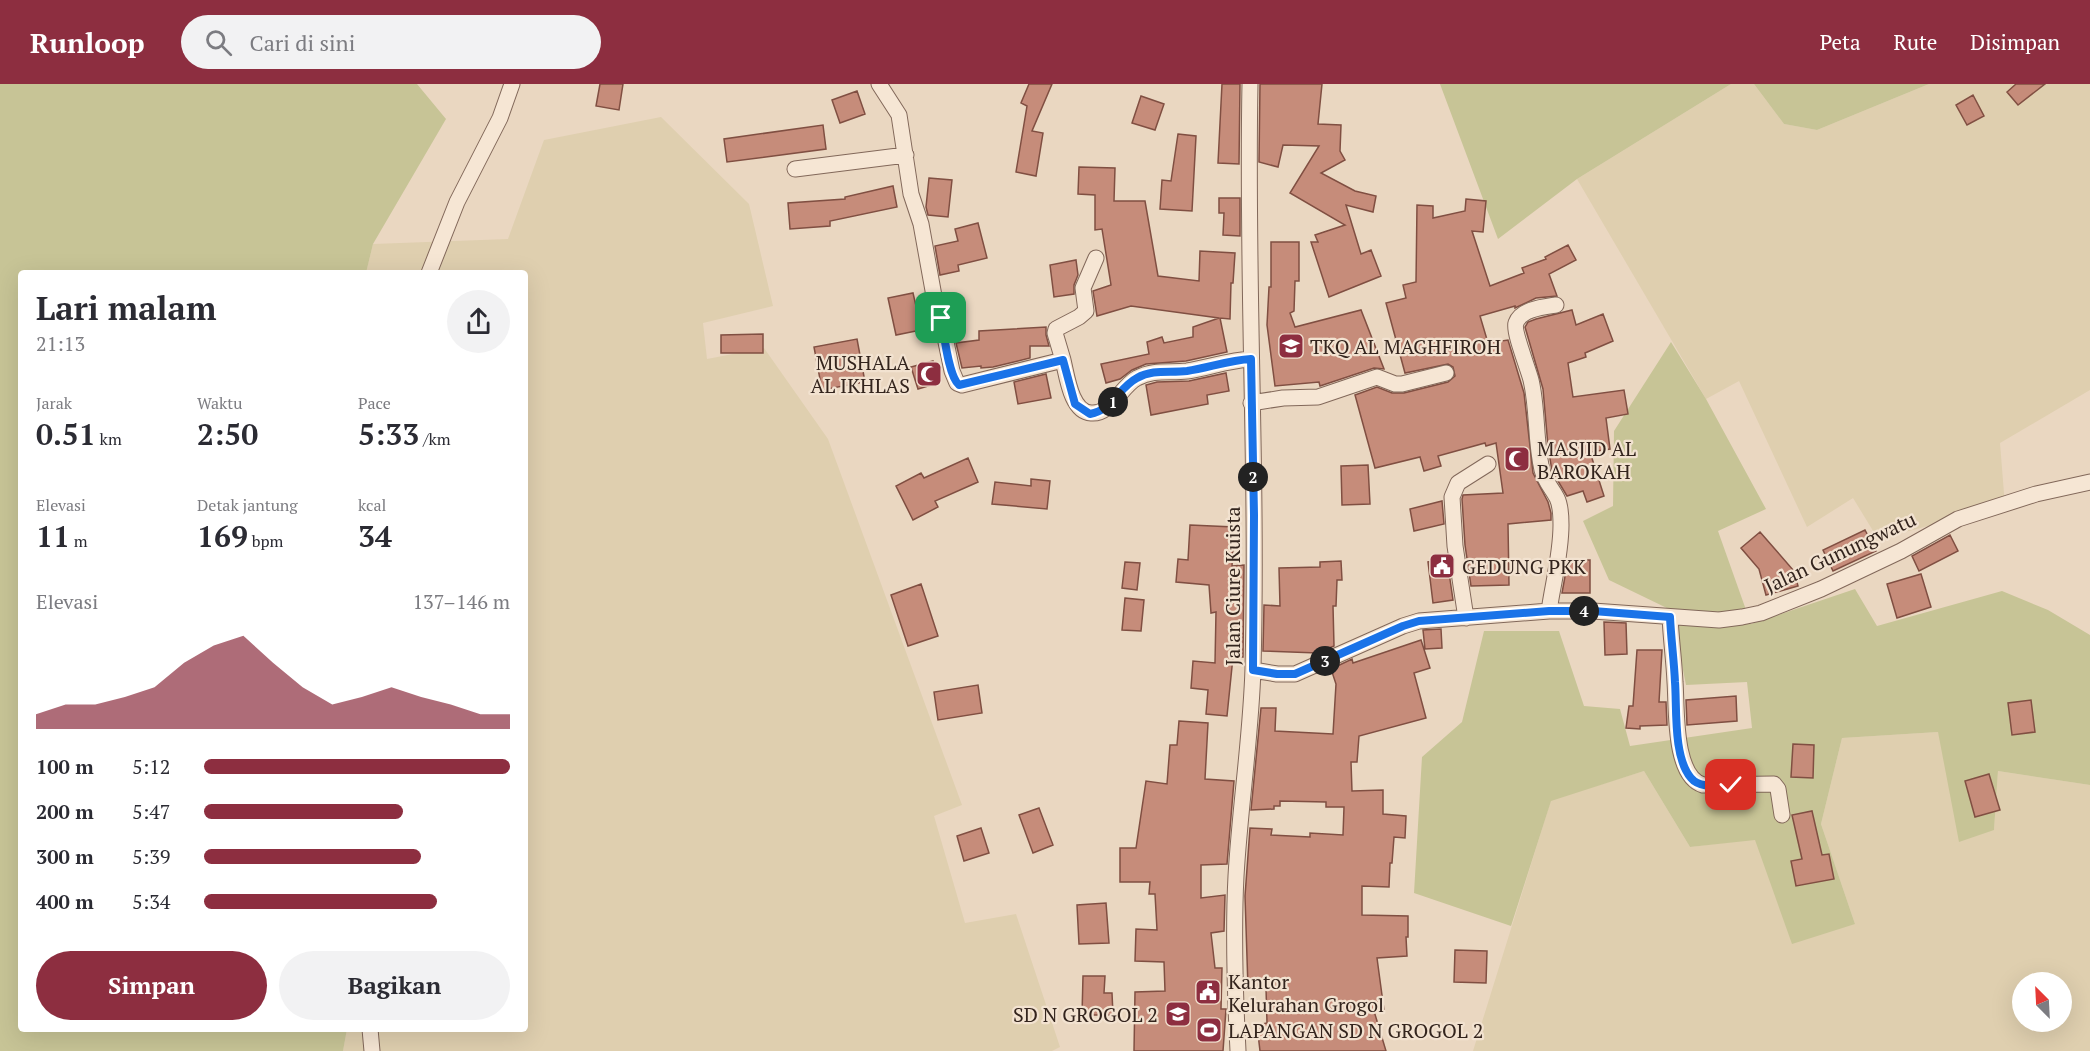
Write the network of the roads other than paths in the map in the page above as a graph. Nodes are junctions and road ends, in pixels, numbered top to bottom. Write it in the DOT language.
graph roads {
  1 [pos="512,84"];
  2 [pos="879,84"];
  3 [pos="1250,84"];
  4 [pos="906,155"];
  5 [pos="795,168"];
  6 [pos="1096,258"];
  7 [pos="430,270"];
  8 [pos="1556,305"];
  9 [pos="1251,359"];
  10 [pos="1063,360"];
  11 [pos="1446,374"];
  12 [pos="1251,403"];
  13 [pos="1488,464"];
  14 [pos="2090,482"];
  15 [pos="1549,611"];
  16 [pos="1670,617"];
  17 [pos="1466,618"];
  18 [pos="1253,670"];
  19 [pos="1782,815"];
  20 [pos="370,1032"];
  21 [pos="372,1051"];
  22 [pos="1238,1051"];
  1 -- 7 [label="street"];
  2 -- 4 [label="street"];
  3 -- 9 [label="street, Jalan Ciure Kuista"];
  4 -- 5 [label="street"];
  4 -- 10 [label="street"];
  6 -- 10 [label="street"];
  8 -- 15 [label="street"];
  9 -- 10 [label="street"];
  9 -- 12 [label="street, Jalan Ciure Kuista"];
  11 -- 12 [label="street"];
  12 -- 18 [label="street, Jalan Ciure Kuista"];
  13 -- 17 [label="street"];
  14 -- 16 [label="street, Jalan Gunungwatu"];
  15 -- 16 [label="street, Jalan Gunungwatu"];
  15 -- 17 [label="street, Jalan Gunungwatu"];
  16 -- 19 [label="street"];
  17 -- 18 [label="street, Jalan Gunungwatu"];
  18 -- 22 [label="street, Jalan Ciure Kuista"];
  20 -- 21 [label="street"];
}
